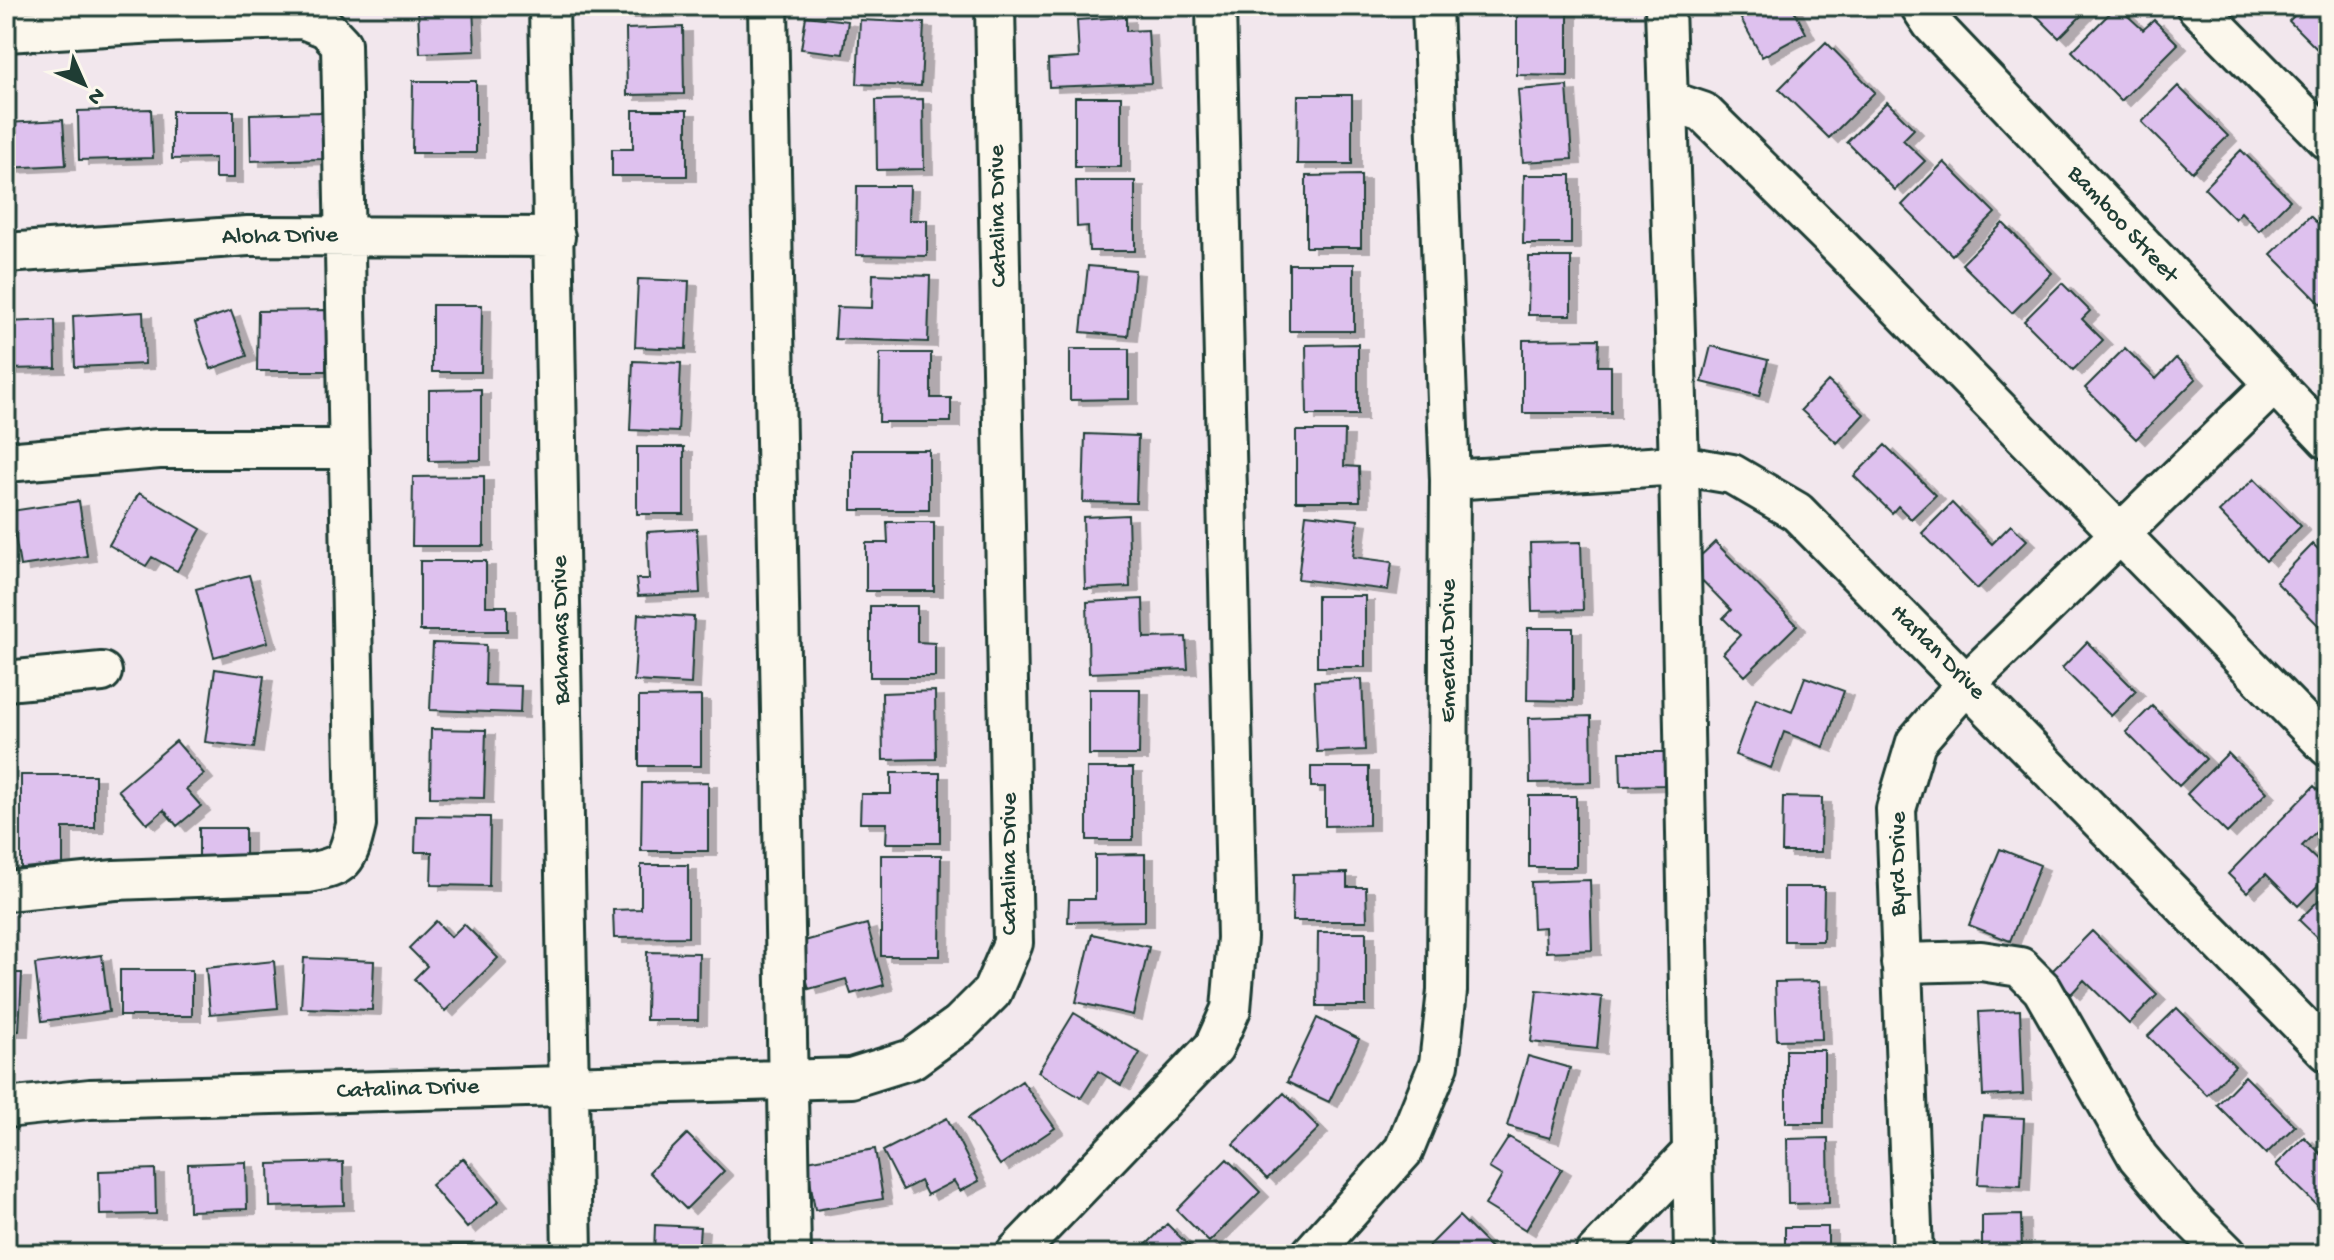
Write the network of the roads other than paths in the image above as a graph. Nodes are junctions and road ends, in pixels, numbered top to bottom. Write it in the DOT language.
graph roads {
  1 [pos="549,6"];
  2 [pos="768,6"];
  3 [pos="995,6"];
  4 [pos="1216,6"];
  5 [pos="1432,6"];
  6 [pos="1665,6"];
  7 [pos="2196,6"];
  8 [pos="1934,12"];
  9 [pos="6,32"];
  10 [pos="1670,101"];
  11 [pos="2328,140"];
  12 [pos="345,236"];
  13 [pos="555,237"];
  14 [pos="6,253"];
  15 [pos="2273,385"];
  16 [pos="2328,440"];
  17 [pos="349,449"];
  18 [pos="6,462"];
  19 [pos="1679,465"];
  20 [pos="1450,480"];
  21 [pos="2119,534"];
  22 [pos="102,672"];
  23 [pos="6,681"];
  24 [pos="1967,683"];
  25 [pos="2328,747"];
  26 [pos="6,891"];
  27 [pos="1901,963"];
  28 [pos="2328,1052"];
  29 [pos="788,1080"];
  30 [pos="569,1085"];
  31 [pos="6,1108"];
  32 [pos="1692,1152"];
  33 [pos="572,1254"];
  34 [pos="791,1254"];
  35 [pos="1015,1254"];
  36 [pos="1311,1254"];
  37 [pos="1595,1254"];
  38 [pos="1694,1254"];
  39 [pos="1913,1254"];
  40 [pos="2227,1254"];
  1 -- 13 [label="street, Bahamas Drive"];
  2 -- 29 [label="street"];
  3 -- 29 [label="street, Catalina Drive"];
  4 -- 35 [label="street"];
  5 -- 20 [label="street, Emerald Drive"];
  6 -- 10 [label="street"];
  7 -- 11 [label="street"];
  8 -- 15 [label="street, Bamboo Street"];
  9 -- 12 [label="street"];
  10 -- 19 [label="street"];
  10 -- 21 [label="street"];
  12 -- 13 [label="street, Aloha Drive"];
  12 -- 14 [label="street, Aloha Drive"];
  12 -- 17 [label="street"];
  13 -- 30 [label="street, Bahamas Drive"];
  15 -- 16 [label="street, Bamboo Street"];
  15 -- 21 [label="street, Byrd Drive"];
  17 -- 18 [label="street"];
  17 -- 26 [label="street"];
  19 -- 20 [label="street, Harlan Drive"];
  19 -- 24 [label="street, Harlan Drive"];
  19 -- 32 [label="street"];
  20 -- 36 [label="street, Emerald Drive"];
  21 -- 24 [label="street, Byrd Drive"];
  21 -- 25 [label="street"];
  22 -- 23 [label="street"];
  24 -- 27 [label="street, Byrd Drive"];
  24 -- 28 [label="street, Harlan Drive"];
  27 -- 39 [label="street, Byrd Drive"];
  27 -- 40 [label="street"];
  29 -- 30 [label="street, Catalina Drive"];
  29 -- 34 [label="street"];
  30 -- 31 [label="street, Catalina Drive"];
  30 -- 33 [label="street, Bahamas Drive"];
  32 -- 37 [label="street"];
  32 -- 38 [label="street"];
}
